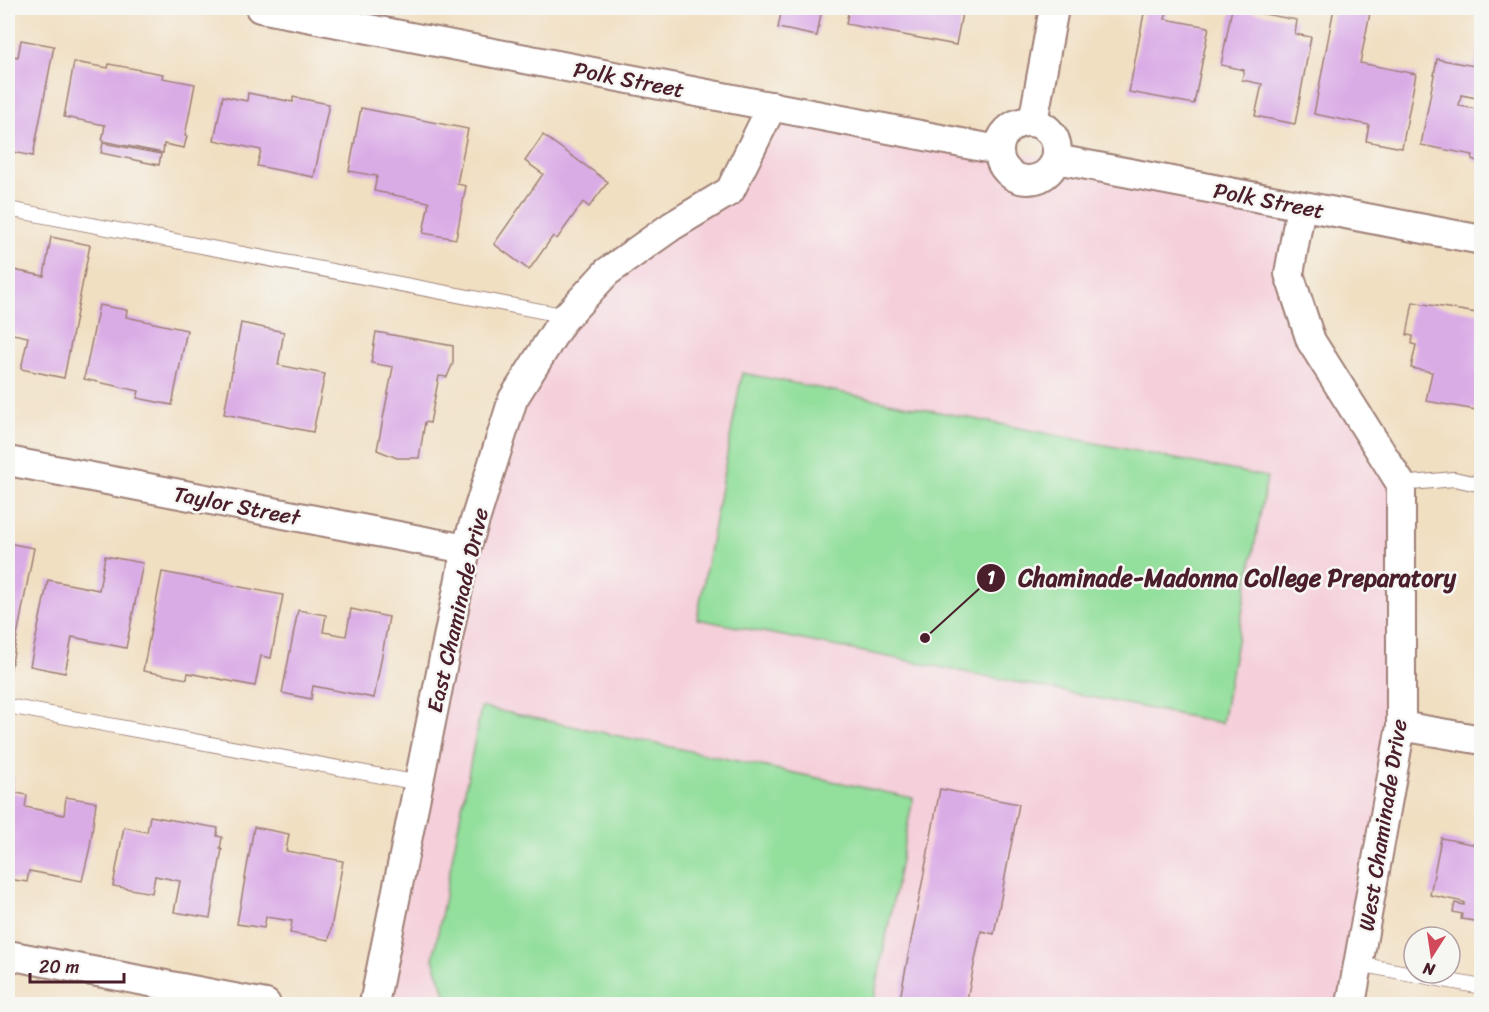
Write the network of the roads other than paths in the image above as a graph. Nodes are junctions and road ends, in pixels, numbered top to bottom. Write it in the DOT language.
graph roads {
  1 [pos="260,8"];
  2 [pos="1054,8"];
  3 [pos="772,106"];
  4 [pos="1033,122"];
  5 [pos="998,150"];
  6 [pos="1056,159"];
  7 [pos="1301,206"];
  8 [pos="8,209"];
  9 [pos="1482,240"];
  10 [pos="567,316"];
  11 [pos="8,461"];
  12 [pos="1401,484"];
  13 [pos="1482,485"];
  14 [pos="466,549"];
  15 [pos="8,706"];
  16 [pos="1401,726"];
  17 [pos="1482,741"];
  18 [pos="419,783"];
  19 [pos="8,955"];
  20 [pos="1358,964"];
  21 [pos="1482,987"];
  22 [pos="267,1005"];
  23 [pos="374,1005"];
  24 [pos="1351,1005"];
  1 -- 3 [label="street, Polk Street"];
  2 -- 4 [label="street"];
  3 -- 5 [label="street, Polk Street"];
  3 -- 10 [label="street, East Chaminade Drive"];
  4 -- 5 [label="street"];
  4 -- 6 [label="street"];
  5 -- 6 [label="street"];
  6 -- 7 [label="street, Polk Street"];
  7 -- 9 [label="street, Polk Street"];
  7 -- 12 [label="street"];
  8 -- 10 [label="lane"];
  10 -- 14 [label="street, East Chaminade Drive"];
  11 -- 14 [label="street, Taylor Street"];
  12 -- 13 [label="lane"];
  12 -- 16 [label="street, West Chaminade Drive"];
  14 -- 18 [label="street, East Chaminade Drive"];
  15 -- 18 [label="lane"];
  16 -- 17 [label="street"];
  16 -- 20 [label="street, West Chaminade Drive"];
  18 -- 23 [label="street, East Chaminade Drive"];
  19 -- 22 [label="street"];
  20 -- 21 [label="lane"];
  20 -- 24 [label="street, West Chaminade Drive"];
}
